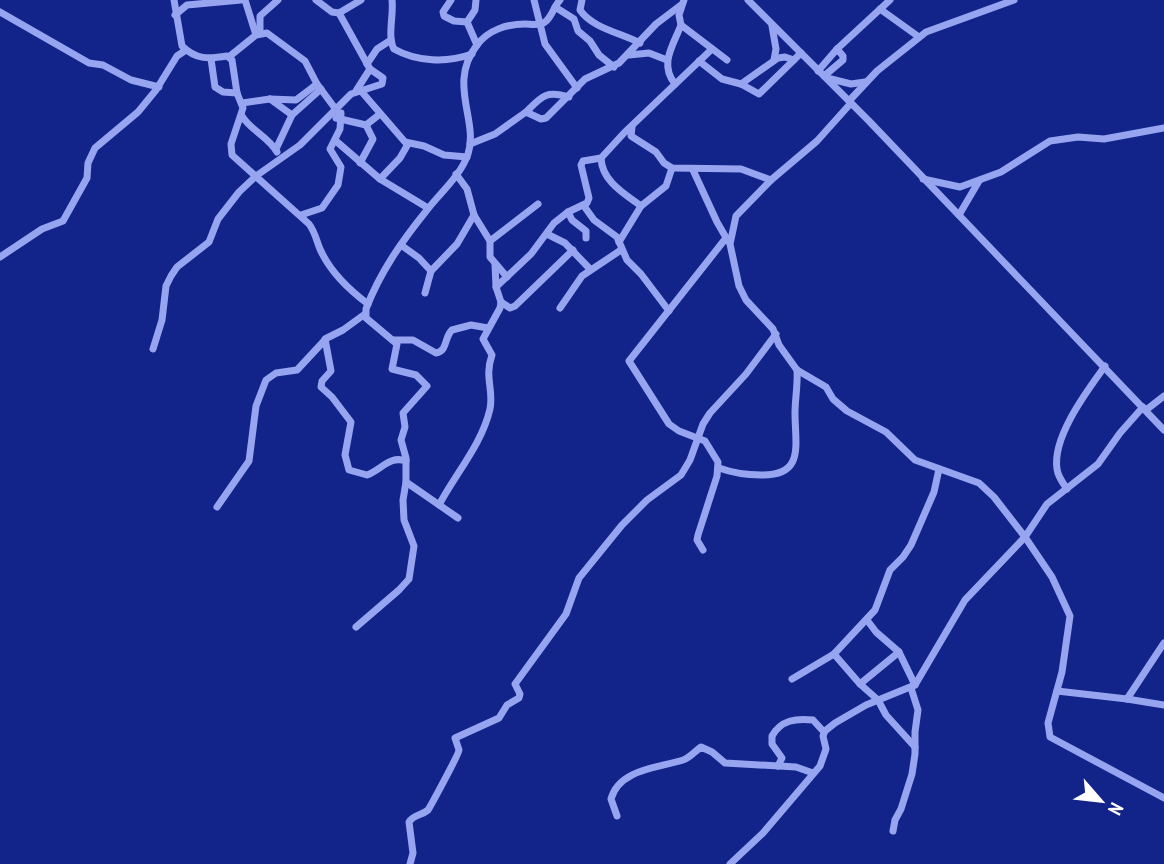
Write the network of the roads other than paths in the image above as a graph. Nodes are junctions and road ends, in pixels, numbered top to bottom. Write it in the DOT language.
graph roads {
  1 [pos="174,0"];
  2 [pos="180,0"];
  3 [pos="243,0"];
  4 [pos="278,0"];
  5 [pos="316,0"];
  6 [pos="361,0"];
  7 [pos="392,0"];
  8 [pos="451,0"];
  9 [pos="476,0"];
  10 [pos="534,0"];
  11 [pos="582,0"];
  12 [pos="747,0"];
  13 [pos="890,0"];
  14 [pos="1014,0"];
  15 [pos="683,1"];
  16 [pos="557,3"];
  17 [pos="187,5"];
  18 [pos="880,9"];
  19 [pos="0,12"];
  20 [pos="339,13"];
  21 [pos="175,15"];
  22 [pos="467,22"];
  23 [pos="541,24"];
  24 [pos="681,25"];
  25 [pos="772,26"];
  26 [pos="258,34"];
  27 [pos="919,37"];
  28 [pos="391,40"];
  29 [pos="642,40"];
  30 [pos="477,45"];
  31 [pos="712,49"];
  32 [pos="186,50"];
  33 [pos="649,53"];
  34 [pos="801,53"];
  35 [pos="472,54"];
  36 [pos="629,55"];
  37 [pos="230,56"];
  38 [pos="211,59"];
  39 [pos="667,60"];
  40 [pos="727,60"];
  41 [pos="774,60"];
  42 [pos="794,60"];
  43 [pos="699,61"];
  44 [pos="368,66"];
  45 [pos="614,67"];
  46 [pos="823,75"];
  47 [pos="572,79"];
  48 [pos="585,79"];
  49 [pos="865,82"];
  50 [pos="675,84"];
  51 [pos="746,84"];
  52 [pos="319,86"];
  53 [pos="159,87"];
  54 [pos="577,88"];
  55 [pos="359,91"];
  56 [pos="237,93"];
  57 [pos="569,97"];
  58 [pos="270,99"];
  59 [pos="850,102"];
  60 [pos="242,103"];
  61 [pos="526,112"];
  62 [pos="339,114"];
  63 [pos="380,114"];
  64 [pos="292,115"];
  65 [pos="242,116"];
  66 [pos="366,125"];
  67 [pos="1164,128"];
  68 [pos="627,134"];
  69 [pos="336,141"];
  70 [pos="408,144"];
  71 [pos="470,144"];
  72 [pos="276,149"];
  73 [pos="467,157"];
  74 [pos="601,158"];
  75 [pos="281,159"];
  76 [pos="360,163"];
  77 [pos="672,168"];
  78 [pos="693,170"];
  79 [pos="456,174"];
  80 [pos="256,176"];
  81 [pos="380,178"];
  82 [pos="922,179"];
  83 [pos="771,180"];
  84 [pos="979,181"];
  85 [pos="538,204"];
  86 [pos="584,205"];
  87 [pos="641,206"];
  88 [pos="428,208"];
  89 [pos="568,212"];
  90 [pos="301,215"];
  91 [pos="474,215"];
  92 [pos="959,215"];
  93 [pos="594,220"];
  94 [pos="547,234"];
  95 [pos="490,241"];
  96 [pos="728,241"];
  97 [pos="401,245"];
  98 [pos="620,246"];
  99 [pos="573,250"];
  100 [pos="0,257"];
  101 [pos="495,264"];
  102 [pos="590,269"];
  103 [pos="431,271"];
  104 [pos="507,277"];
  105 [pos="496,287"];
  106 [pos="425,293"];
  107 [pos="501,302"];
  108 [pos="368,303"];
  109 [pos="560,308"];
  110 [pos="669,311"];
  111 [pos="365,314"];
  112 [pos="488,328"];
  113 [pos="776,334"];
  114 [pos="324,341"];
  115 [pos="397,341"];
  116 [pos="153,349"];
  117 [pos="1105,366"];
  118 [pos="797,370"];
  119 [pos="1164,396"];
  120 [pos="1144,408"];
  121 [pos="1164,429"];
  122 [pos="698,437"];
  123 [pos="403,460"];
  124 [pos="719,468"];
  125 [pos="939,469"];
  126 [pos="405,482"];
  127 [pos="1067,489"];
  128 [pos="439,505"];
  129 [pos="217,507"];
  130 [pos="458,518"];
  131 [pos="1025,537"];
  132 [pos="703,550"];
  133 [pos="867,620"];
  134 [pos="356,627"];
  135 [pos="1164,643"];
  136 [pos="899,652"];
  137 [pos="834,654"];
  138 [pos="792,679"];
  139 [pos="860,684"];
  140 [pos="913,687"];
  141 [pos="1057,691"];
  142 [pos="1127,699"];
  143 [pos="878,700"];
  144 [pos="1164,705"];
  145 [pos="824,732"];
  146 [pos="915,747"];
  147 [pos="778,766"];
  148 [pos="813,773"];
  149 [pos="1164,798"];
  150 [pos="617,816"];
  151 [pos="893,831"];
  152 [pos="410,864"];
  153 [pos="730,864"];
  1 -- 21 [label="street"];
  2 -- 17 [label="street"];
  3 -- 17 [label="street"];
  3 -- 26 [label="street"];
  4 -- 26 [label="street"];
  5 -- 20 [label="street"];
  6 -- 20 [label="street"];
  7 -- 28 [label="street"];
  8 -- 22 [label="street"];
  9 -- 22 [label="street"];
  10 -- 23 [label="street"];
  11 -- 29 [label="street"];
  12 -- 25 [label="street"];
  13 -- 18 [label="street"];
  14 -- 27 [label="street"];
  15 -- 24 [label="street"];
  15 -- 29 [label="street"];
  16 -- 23 [label="street"];
  16 -- 45 [label="street"];
  17 -- 21 [label="street"];
  18 -- 27 [label="street"];
  18 -- 46 [label="street"];
  19 -- 53 [label="street"];
  20 -- 44 [label="street"];
  21 -- 32 [label="street"];
  22 -- 30 [label="street"];
  23 -- 30 [label="street"];
  23 -- 47 [label="street"];
  24 -- 31 [label="street"];
  24 -- 39 [label="street"];
  25 -- 34 [label="street"];
  25 -- 41 [label="street"];
  26 -- 37 [label="street"];
  26 -- 52 [label="street"];
  27 -- 49 [label="street"];
  28 -- 35 [label="street"];
  28 -- 44 [label="street"];
  29 -- 33 [label="street"];
  29 -- 36 [label="street"];
  30 -- 35 [label="street"];
  31 -- 40 [label="street"];
  31 -- 43 [label="street"];
  32 -- 38 [label="street"];
  32 -- 53 [label="street"];
  33 -- 36 [label="street"];
  33 -- 39 [label="street"];
  34 -- 42 [label="street"];
  34 -- 46 [label="street"];
  35 -- 71 [label="street"];
  36 -- 45 [label="street"];
  37 -- 38 [label="street"];
  37 -- 56 [label="street"];
  38 -- 56 [label="street"];
  39 -- 50 [label="street"];
  41 -- 42 [label="street"];
  41 -- 51 [label="street"];
  42 -- 51 [label="street"];
  43 -- 50 [label="street"];
  43 -- 51 [label="street"];
  44 -- 55 [label="street"];
  44 -- 55 [label="street"];
  45 -- 48 [label="street"];
  46 -- 49 [label="street"];
  46 -- 59 [label="street"];
  47 -- 48 [label="street"];
  47 -- 54 [label="street"];
  48 -- 54 [label="street"];
  49 -- 59 [label="street"];
  50 -- 68 [label="street"];
  52 -- 58 [label="street"];
  52 -- 62 [label="street"];
  52 -- 64 [label="street"];
  53 -- 100 [label="street"];
  54 -- 57 [label="street"];
  55 -- 62 [label="street"];
  55 -- 63 [label="street"];
  56 -- 60 [label="street"];
  57 -- 61 [label="street"];
  57 -- 61 [label="street"];
  58 -- 60 [label="street"];
  58 -- 64 [label="street"];
  59 -- 82 [label="street"];
  59 -- 83 [label="street"];
  60 -- 65 [label="street"];
  61 -- 71 [label="street"];
  62 -- 66 [label="street"];
  62 -- 69 [label="street"];
  62 -- 75 [label="street"];
  63 -- 66 [label="street"];
  63 -- 70 [label="street"];
  64 -- 72 [label="street"];
  65 -- 72 [label="street"];
  65 -- 80 [label="street"];
  66 -- 76 [label="street"];
  67 -- 84 [label="street"];
  68 -- 74 [label="street"];
  68 -- 77 [label="street"];
  69 -- 76 [label="street"];
  69 -- 90 [label="street"];
  70 -- 73 [label="street"];
  70 -- 81 [label="street"];
  71 -- 73 [label="street"];
  72 -- 75 [label="street"];
  73 -- 79 [label="street"];
  74 -- 86 [label="street"];
  74 -- 87 [label="street"];
  75 -- 80 [label="street"];
  76 -- 81 [label="street"];
  77 -- 78 [label="street"];
  77 -- 87 [label="street"];
  78 -- 83 [label="street"];
  78 -- 96 [label="street"];
  79 -- 88 [label="street"];
  79 -- 91 [label="street"];
  80 -- 90 [label="street"];
  80 -- 116 [label="street"];
  81 -- 88 [label="street"];
  82 -- 84 [label="street"];
  82 -- 92 [label="street"];
  83 -- 96 [label="street"];
  84 -- 92 [label="street"];
  85 -- 95 [label="street"];
  86 -- 89 [label="street"];
  86 -- 93 [label="street"];
  87 -- 98 [label="street"];
  88 -- 97 [label="street"];
  89 -- 93 [label="street"];
  89 -- 94 [label="street"];
  90 -- 108 [label="street"];
  91 -- 95 [label="street"];
  91 -- 103 [label="street"];
  92 -- 117 [label="street"];
  93 -- 98 [label="street"];
  94 -- 99 [label="street"];
  94 -- 104 [label="street"];
  95 -- 101 [label="street"];
  96 -- 110 [label="street"];
  96 -- 113 [label="street"];
  97 -- 103 [label="street"];
  97 -- 108 [label="street"];
  98 -- 102 [label="street"];
  98 -- 110 [label="street"];
  99 -- 102 [label="street"];
  99 -- 107 [label="street"];
  101 -- 104 [label="street"];
  101 -- 105 [label="street"];
  102 -- 109 [label="street"];
  103 -- 106 [label="street"];
  104 -- 105 [label="street"];
  105 -- 107 [label="street"];
  107 -- 112 [label="street"];
  108 -- 111 [label="street"];
  110 -- 122 [label="street"];
  111 -- 114 [label="street"];
  111 -- 115 [label="street"];
  112 -- 115 [label="street"];
  112 -- 128 [label="street"];
  113 -- 118 [label="street"];
  113 -- 122 [label="street"];
  114 -- 123 [label="street"];
  114 -- 129 [label="street"];
  115 -- 123 [label="street"];
  117 -- 120 [label="street"];
  117 -- 127 [label="street"];
  118 -- 124 [label="street"];
  118 -- 125 [label="street"];
  119 -- 120 [label="street"];
  120 -- 121 [label="street"];
  120 -- 127 [label="street"];
  122 -- 124 [label="street"];
  122 -- 152 [label="street"];
  123 -- 126 [label="street"];
  124 -- 132 [label="street"];
  125 -- 131 [label="street"];
  125 -- 133 [label="street"];
  126 -- 128 [label="street"];
  126 -- 134 [label="street"];
  127 -- 131 [label="street"];
  128 -- 130 [label="street"];
  131 -- 140 [label="street"];
  131 -- 141 [label="street"];
  133 -- 136 [label="street"];
  133 -- 137 [label="street"];
  135 -- 142 [label="street"];
  136 -- 139 [label="street"];
  136 -- 140 [label="street"];
  137 -- 138 [label="street"];
  137 -- 139 [label="street"];
  139 -- 143 [label="street"];
  140 -- 143 [label="street"];
  140 -- 146 [label="street"];
  141 -- 142 [label="street"];
  141 -- 149 [label="street"];
  142 -- 144 [label="street"];
  143 -- 145 [label="street"];
  143 -- 146 [label="street"];
  145 -- 147 [label="street"];
  145 -- 148 [label="street"];
  146 -- 151 [label="street"];
  147 -- 148 [label="street"];
  147 -- 150 [label="street"];
  148 -- 153 [label="street"];
}
